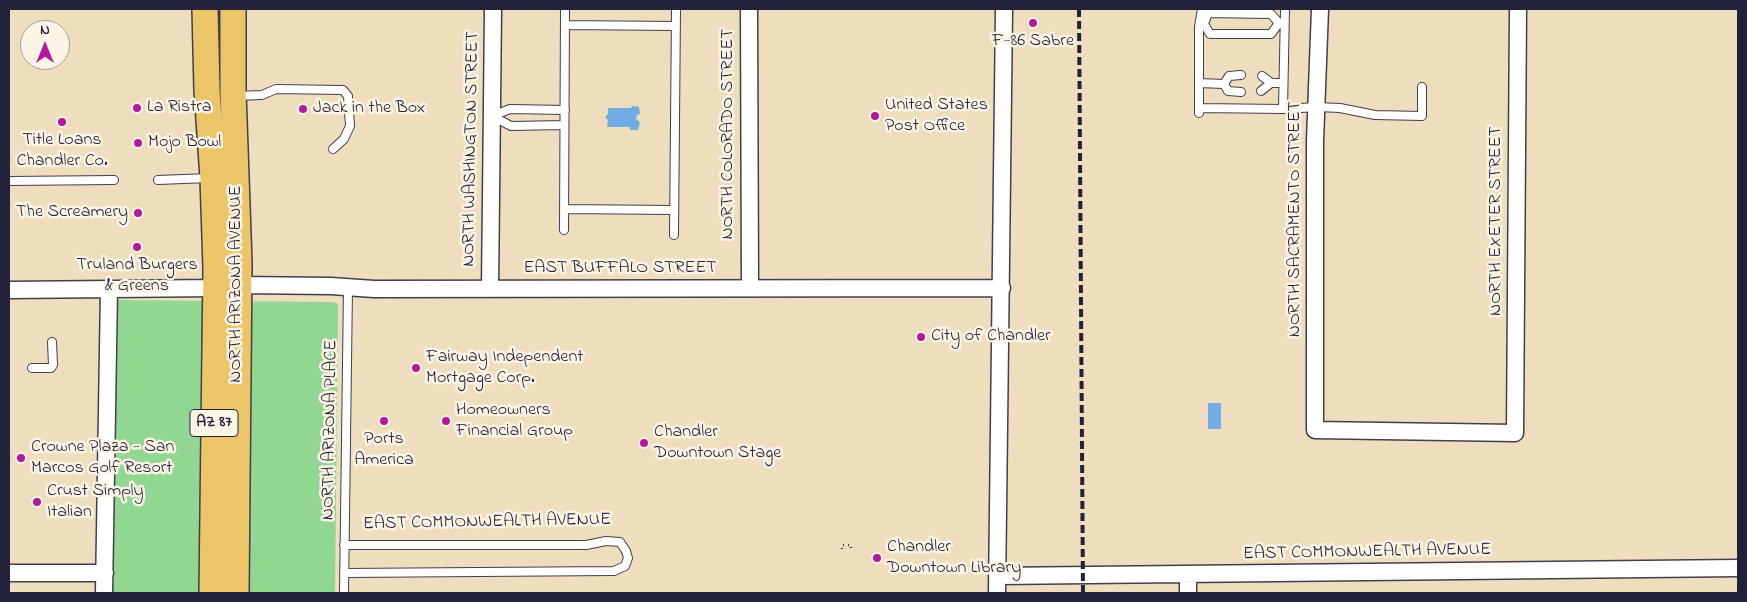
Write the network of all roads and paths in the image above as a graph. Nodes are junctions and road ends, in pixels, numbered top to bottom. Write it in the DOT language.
graph roads {
  1 [pos="205,9"];
  2 [pos="233,9"];
  3 [pos="493,9"];
  4 [pos="565,9"];
  5 [pos="676,9"];
  6 [pos="749,9"];
  7 [pos="1004,9"];
  8 [pos="1202,9"];
  9 [pos="1285,9"];
  10 [pos="1320,9"];
  11 [pos="1518,9"];
  12 [pos="1282,23"];
  13 [pos="565,25"];
  14 [pos="676,26"];
  15 [pos="1201,26"];
  16 [pos="1241,75"];
  17 [pos="1262,76"];
  18 [pos="1199,83"];
  19 [pos="1271,83"];
  20 [pos="1283,83"];
  21 [pos="1224,84"];
  22 [pos="1422,87"];
  23 [pos="1261,91"];
  24 [pos="1241,92"];
  25 [pos="234,96"];
  26 [pos="1317,107"];
  27 [pos="1283,109"];
  28 [pos="564,110"];
  29 [pos="492,116"];
  30 [pos="564,125"];
  31 [pos="334,149"];
  32 [pos="213,178"];
  33 [pos="114,180"];
  34 [pos="158,180"];
  35 [pos="9,181"];
  36 [pos="564,209"];
  37 [pos="674,210"];
  38 [pos="564,230"];
  39 [pos="674,235"];
  40 [pos="227,287"];
  41 [pos="348,287"];
  42 [pos="750,288"];
  43 [pos="1002,288"];
  44 [pos="110,289"];
  45 [pos="490,289"];
  46 [pos="9,290"];
  47 [pos="52,342"];
  48 [pos="32,368"];
  49 [pos="1315,430"];
  50 [pos="344,545"];
  51 [pos="842,549"];
  52 [pos="851,549"];
  53 [pos="1738,568"];
  54 [pos="9,573"];
  55 [pos="105,573"];
  56 [pos="344,573"];
  57 [pos="1188,575"];
  58 [pos="997,576"];
  59 [pos="104,593"];
  60 [pos="212,593"];
  61 [pos="236,593"];
  62 [pos="344,593"];
  63 [pos="997,593"];
  64 [pos="1188,593"];
  1 -- 32 [label="main road, NORTH ARIZONA AVENUE / AZ 87"];
  2 -- 25 [label="main road, NORTH ARIZONA AVENUE / AZ 87"];
  3 -- 29 [label="street, NORTH WASHINGTON STREET"];
  4 -- 13 [label="lane"];
  5 -- 14 [label="lane"];
  6 -- 42 [label="street, NORTH COLORADO STREET"];
  7 -- 43 [label="street"];
  8 -- 15 [label="lane"];
  9 -- 12 [label="lane"];
  10 -- 26 [label="street, NORTH SACRAMENTO STREET"];
  11 -- 49 [label="street, NORTH EXETER STREET"];
  12 -- 15 [label="lane"];
  12 -- 15 [label="lane"];
  12 -- 20 [label="lane"];
  13 -- 14 [label="lane"];
  13 -- 28 [label="lane"];
  14 -- 37 [label="lane"];
  15 -- 18 [label="lane"];
  16 -- 21 [label="lane"];
  17 -- 19 [label="lane"];
  18 -- 21 [label="lane"];
  18 -- 27 [label="lane"];
  19 -- 20 [label="lane"];
  19 -- 23 [label="lane"];
  20 -- 27 [label="lane"];
  21 -- 24 [label="lane"];
  22 -- 26 [label="lane"];
  25 -- 31 [label="lane"];
  25 -- 40 [label="main road, NORTH ARIZONA AVENUE / AZ 87"];
  26 -- 27 [label="lane"];
  26 -- 49 [label="street, NORTH SACRAMENTO STREET"];
  28 -- 29 [label="lane"];
  28 -- 30 [label="lane"];
  29 -- 30 [label="lane"];
  29 -- 45 [label="street, NORTH WASHINGTON STREET"];
  30 -- 36 [label="lane"];
  32 -- 34 [label="lane"];
  32 -- 40 [label="main road, NORTH ARIZONA AVENUE / AZ 87"];
  33 -- 35 [label="lane"];
  36 -- 37 [label="lane"];
  36 -- 38 [label="lane"];
  37 -- 39 [label="lane"];
  40 -- 41 [label="street, EAST BUFFALO STREET"];
  40 -- 44 [label="street, EAST BUFFALO STREET"];
  40 -- 60 [label="main road, NORTH ARIZONA AVENUE / AZ 87"];
  40 -- 61 [label="main road, NORTH ARIZONA AVENUE / AZ 87"];
  41 -- 45 [label="street, EAST BUFFALO STREET"];
  41 -- 50 [label="lane, NORTH ARIZONA PLACE"];
  42 -- 43 [label="street, EAST BUFFALO STREET"];
  42 -- 45 [label="street, EAST BUFFALO STREET"];
  43 -- 58 [label="street"];
  44 -- 46 [label="street, EAST BUFFALO STREET"];
  44 -- 55 [label="street"];
  47 -- 48 [label="lane"];
  50 -- 56 [label="lane, NORTH ARIZONA PLACE"];
  50 -- 56 [label="lane, EAST COMMONWEALTH AVENUE"];
  51 -- 52 [label="path"];
  53 -- 57 [label="street, EAST COMMONWEALTH AVENUE"];
  54 -- 55 [label="street"];
  55 -- 59 [label="street"];
  56 -- 62 [label="lane, NORTH ARIZONA PLACE"];
  57 -- 58 [label="street, EAST COMMONWEALTH AVENUE"];
  57 -- 64 [label="street"];
  58 -- 63 [label="street"];
}
